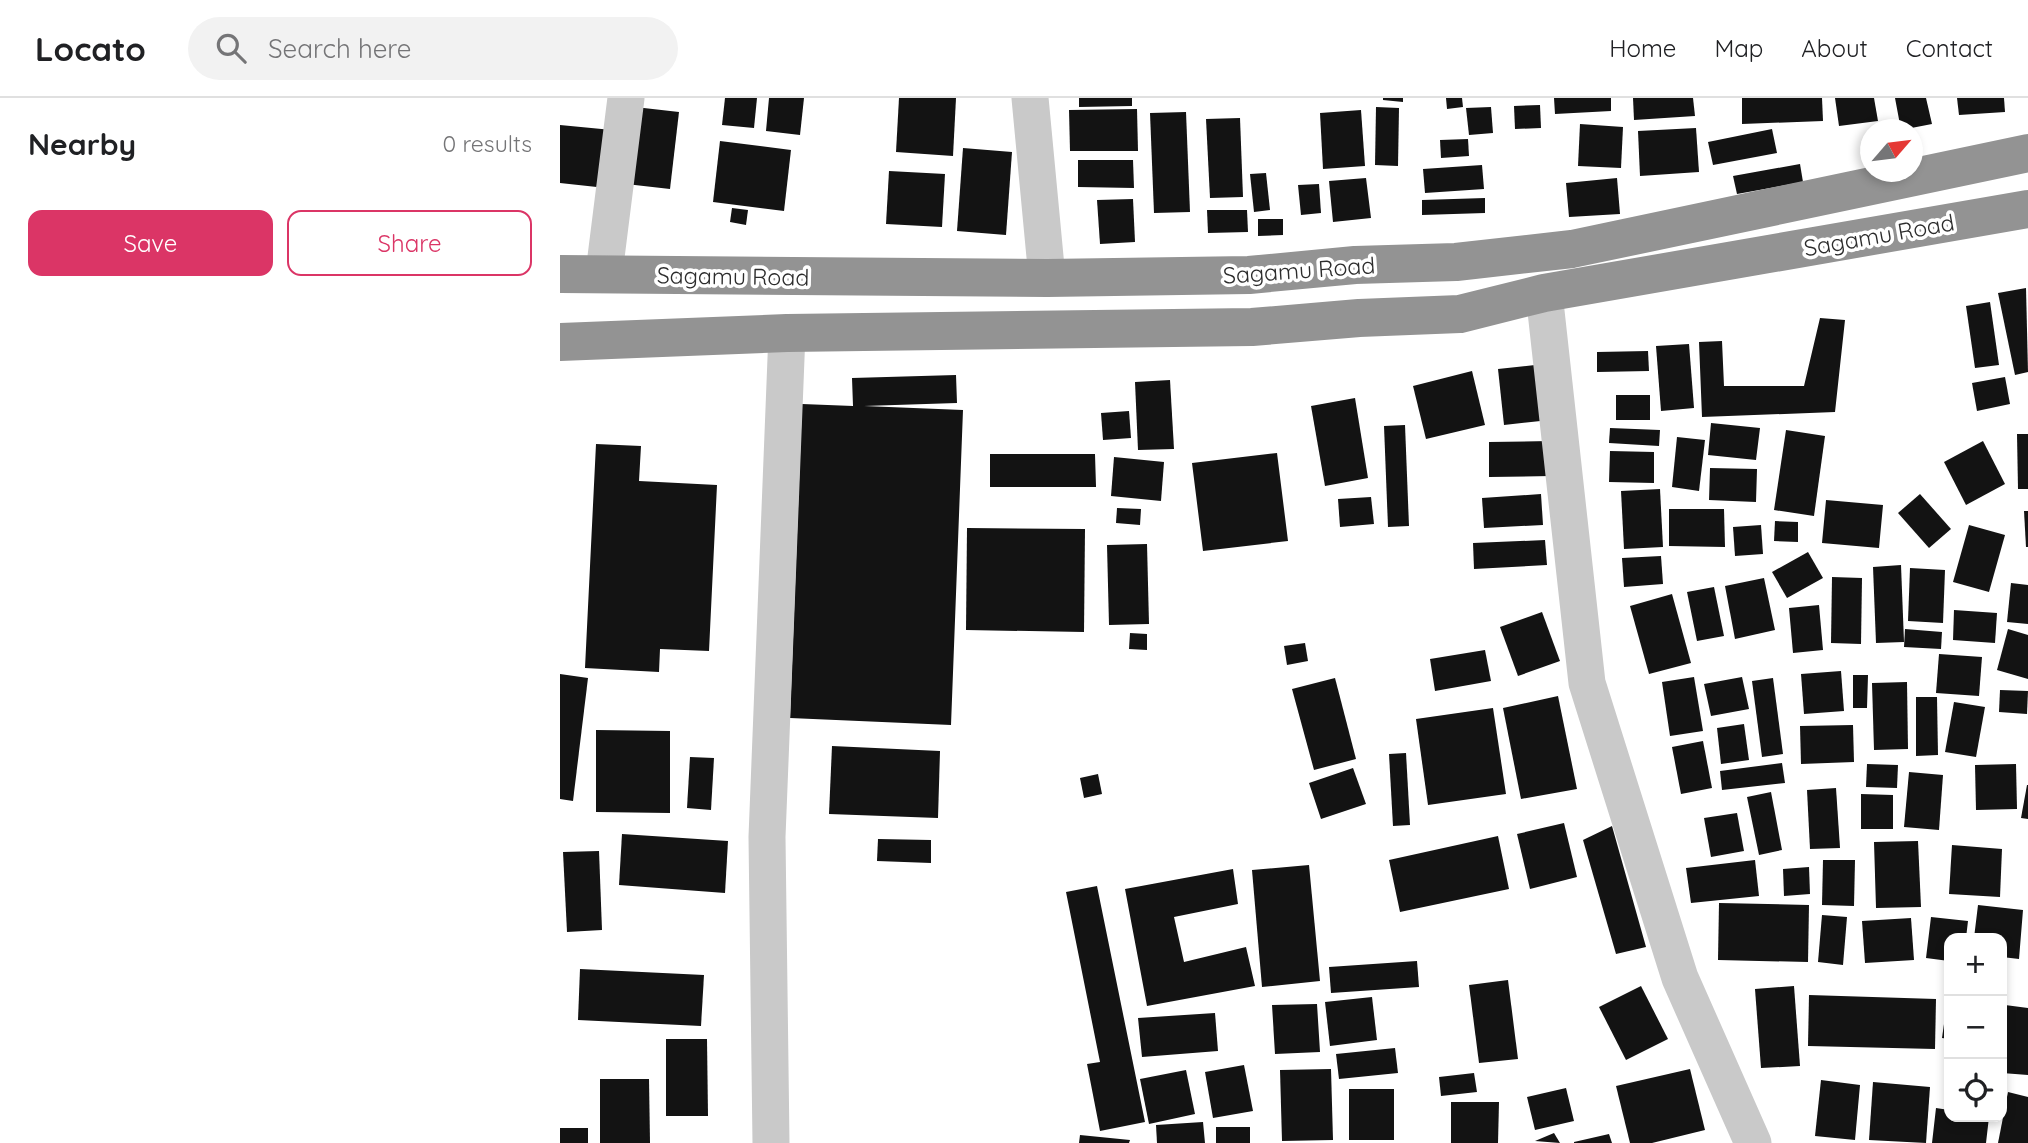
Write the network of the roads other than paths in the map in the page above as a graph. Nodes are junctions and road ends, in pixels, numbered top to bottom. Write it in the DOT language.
graph roads {
  1 [pos="626,98"];
  2 [pos="1030,98"];
  3 [pos="2028,153"];
  4 [pos="2028,209"];
  5 [pos="560,274"];
  6 [pos="604,274"];
  7 [pos="1047,278"];
  8 [pos="1544,293"];
  9 [pos="787,333"];
  10 [pos="560,342"];
  11 [pos="771,1143"];
  12 [pos="1753,1143"];
  1 -- 6 [label="street"];
  2 -- 7 [label="street"];
  3 -- 7 [label="highway, Sagamu Road"];
  4 -- 8 [label="highway, Sagamu Road"];
  5 -- 6 [label="highway, Sagamu Road"];
  6 -- 7 [label="highway, Sagamu Road"];
  8 -- 9 [label="highway, Sagamu Road"];
  8 -- 12 [label="street"];
  9 -- 10 [label="highway, Sagamu Road"];
  9 -- 11 [label="street"];
}
